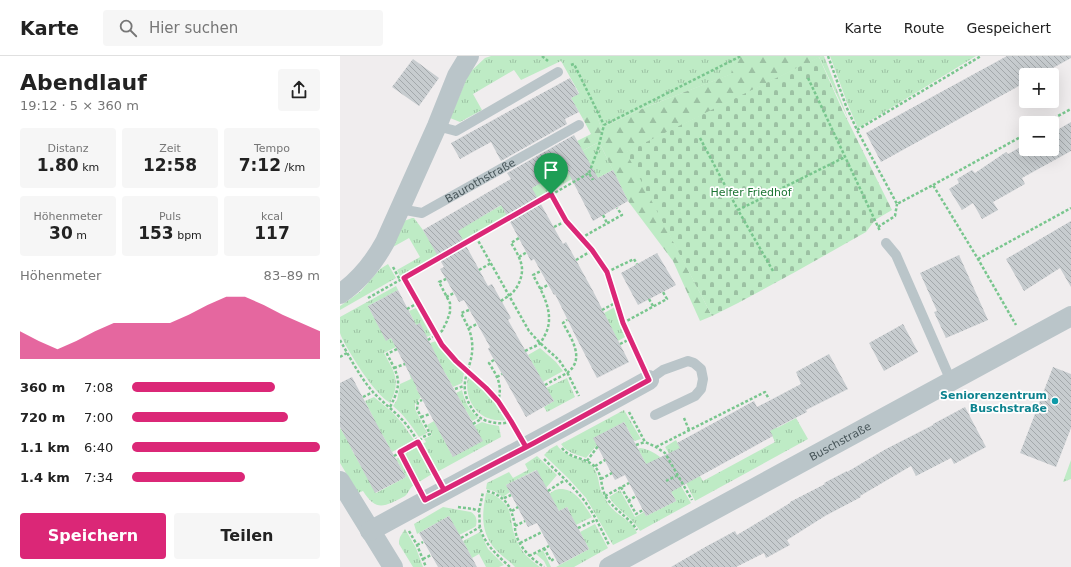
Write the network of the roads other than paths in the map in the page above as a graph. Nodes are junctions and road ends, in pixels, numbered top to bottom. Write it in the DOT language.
graph roads {
  1 [pos="469,56"];
  2 [pos="558,72"];
  3 [pos="579,125"];
  4 [pos="437,126"];
  5 [pos="400,209"];
  6 [pos="886,243"];
  7 [pos="340,294"];
  8 [pos="1071,316"];
  9 [pos="649,380"];
  10 [pos="951,381"];
  11 [pos="655,415"];
  12 [pos="340,481"];
  13 [pos="370,531"];
  14 [pos="614,565"];
  15 [pos="393,567"];
  1 -- 4 [label="street"];
  2 -- 4 [label="lane"];
  3 -- 5 [label="lane, Baurothstraße"];
  4 -- 5 [label="street"];
  5 -- 7 [label="street"];
  6 -- 10 [label="lane"];
  8 -- 10 [label="street, Buschstraße"];
  9 -- 11 [label="lane"];
  9 -- 13 [label="street"];
  10 -- 14 [label="street, Buschstraße"];
  12 -- 13 [label="street"];
  13 -- 15 [label="street"];
}
